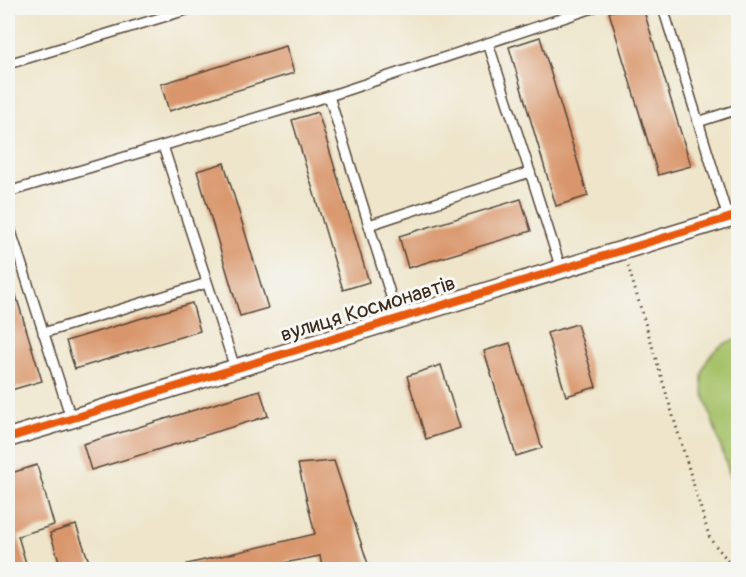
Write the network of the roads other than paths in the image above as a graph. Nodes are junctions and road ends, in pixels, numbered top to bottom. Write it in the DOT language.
graph roads {
  1 [pos="193,8"];
  2 [pos="593,8"];
  3 [pos="663,8"];
  4 [pos="488,43"];
  5 [pos="8,64"];
  6 [pos="329,96"];
  7 [pos="738,109"];
  8 [pos="698,122"];
  9 [pos="163,146"];
  10 [pos="530,172"];
  11 [pos="8,192"];
  12 [pos="733,216"];
  13 [pos="8,222"];
  14 [pos="369,225"];
  15 [pos="561,269"];
  16 [pos="207,283"];
  17 [pos="398,318"];
  18 [pos="43,333"];
  19 [pos="235,368"];
  20 [pos="71,418"];
  21 [pos="8,438"];
  1 -- 5 [label="lane"];
  2 -- 4 [label="lane"];
  3 -- 8 [label="lane"];
  4 -- 6 [label="lane"];
  4 -- 10 [label="lane"];
  6 -- 9 [label="lane"];
  6 -- 14 [label="lane"];
  7 -- 8 [label="lane"];
  8 -- 12 [label="lane"];
  9 -- 11 [label="lane"];
  9 -- 16 [label="lane"];
  10 -- 14 [label="lane"];
  10 -- 15 [label="lane"];
  12 -- 15 [label="street, вулиця Космонавтів"];
  13 -- 18 [label="lane"];
  14 -- 17 [label="lane"];
  15 -- 17 [label="street, вулиця Космонавтів"];
  16 -- 18 [label="lane"];
  16 -- 19 [label="lane"];
  17 -- 19 [label="street, вулиця Космонавтів"];
  18 -- 20 [label="lane"];
  19 -- 20 [label="street, вулиця Космонавтів"];
  20 -- 21 [label="street, вулиця Космонавтів"];
}
